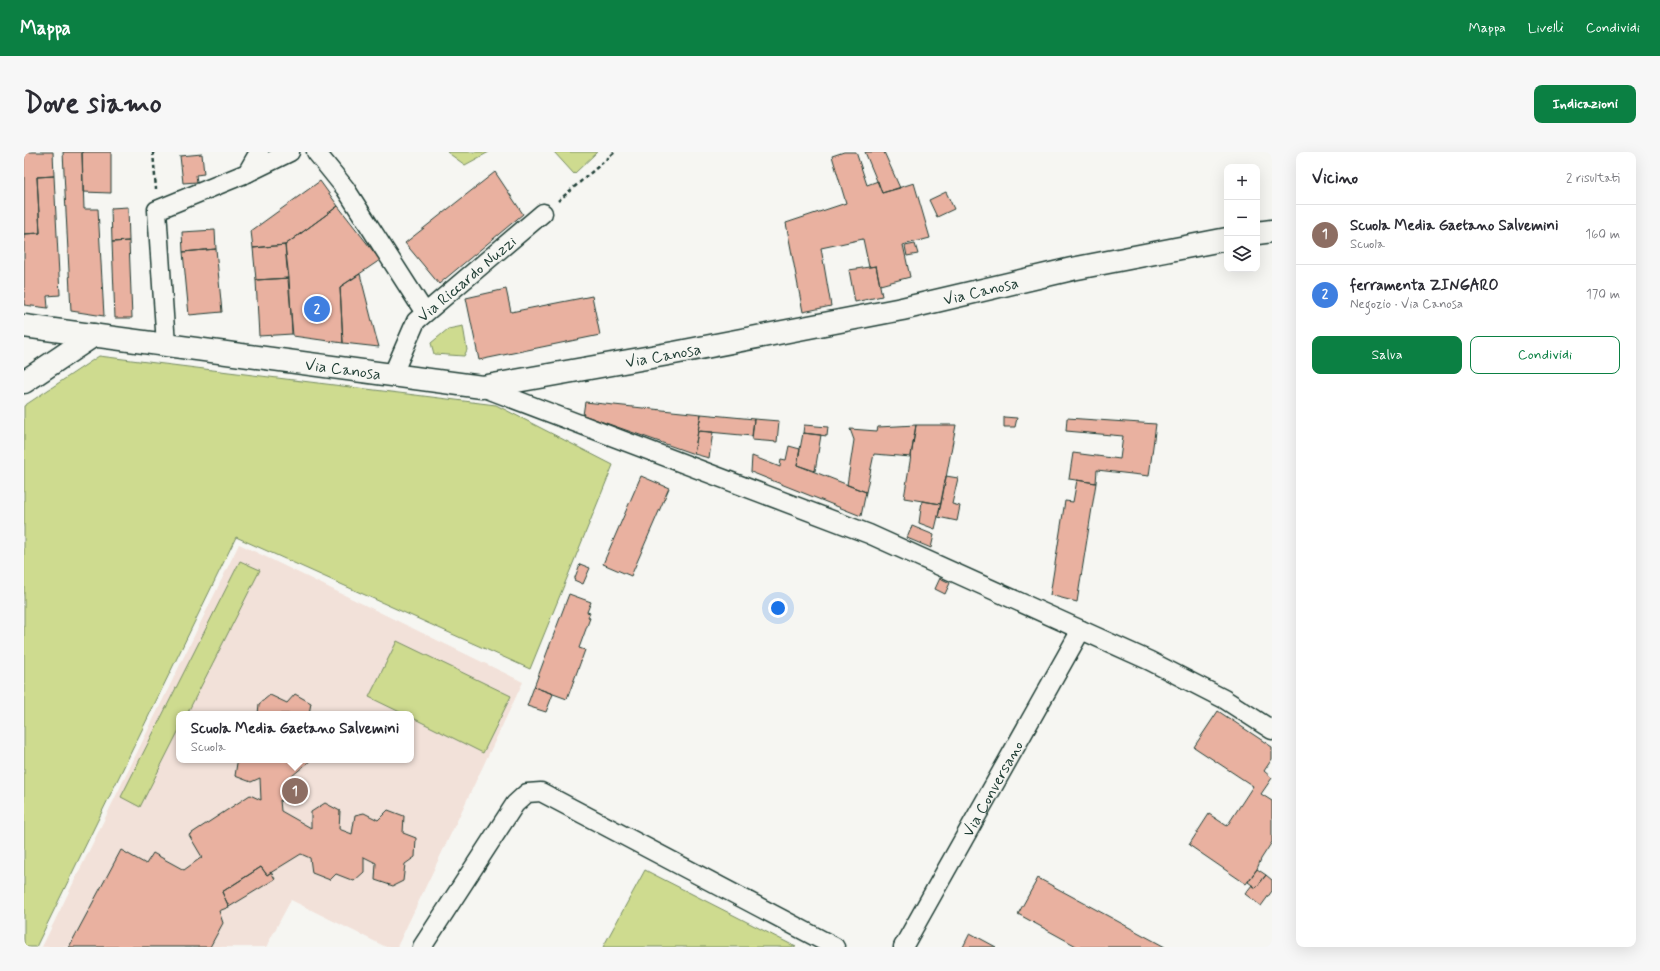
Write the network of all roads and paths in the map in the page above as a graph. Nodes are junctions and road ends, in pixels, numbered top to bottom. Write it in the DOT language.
graph roads {
  1 [pos="153,152"];
  2 [pos="258,152"];
  3 [pos="290,152"];
  4 [pos="316,152"];
  5 [pos="615,152"];
  6 [pos="247,173"];
  7 [pos="157,210"];
  8 [pos="543,213"];
  9 [pos="1272,231"];
  10 [pos="1260,233"];
  11 [pos="1224,240"];
  12 [pos="425,313"];
  13 [pos="24,326"];
  14 [pos="94,335"];
  15 [pos="166,345"];
  16 [pos="392,376"];
  17 [pos="24,382"];
  18 [pos="482,387"];
  19 [pos="1081,630"];
  20 [pos="1272,730"];
  21 [pos="422,947"];
  22 [pos="835,947"];
  23 [pos="903,947"];
  1 -- 7 [label="path"];
  2 -- 6 [label="street"];
  3 -- 6 [label="street"];
  4 -- 12 [label="street"];
  5 -- 8 [label="path"];
  6 -- 7 [label="street"];
  7 -- 15 [label="street"];
  8 -- 12 [label="street, Via Riccardo Nuzzi"];
  9 -- 10 [label="main road"];
  11 -- 18 [label="main road, Via Canosa"];
  12 -- 16 [label="street, Via Riccardo Nuzzi"];
  13 -- 14 [label="main road, Via Canosa"];
  14 -- 15 [label="main road, Via Canosa"];
  14 -- 17 [label="main road"];
  15 -- 16 [label="main road, Via Canosa"];
  16 -- 18 [label="main road, Via Canosa"];
  18 -- 19 [label="street"];
  19 -- 20 [label="street"];
  19 -- 23 [label="street, Via Conversano"];
  21 -- 22 [label="street"];
}
